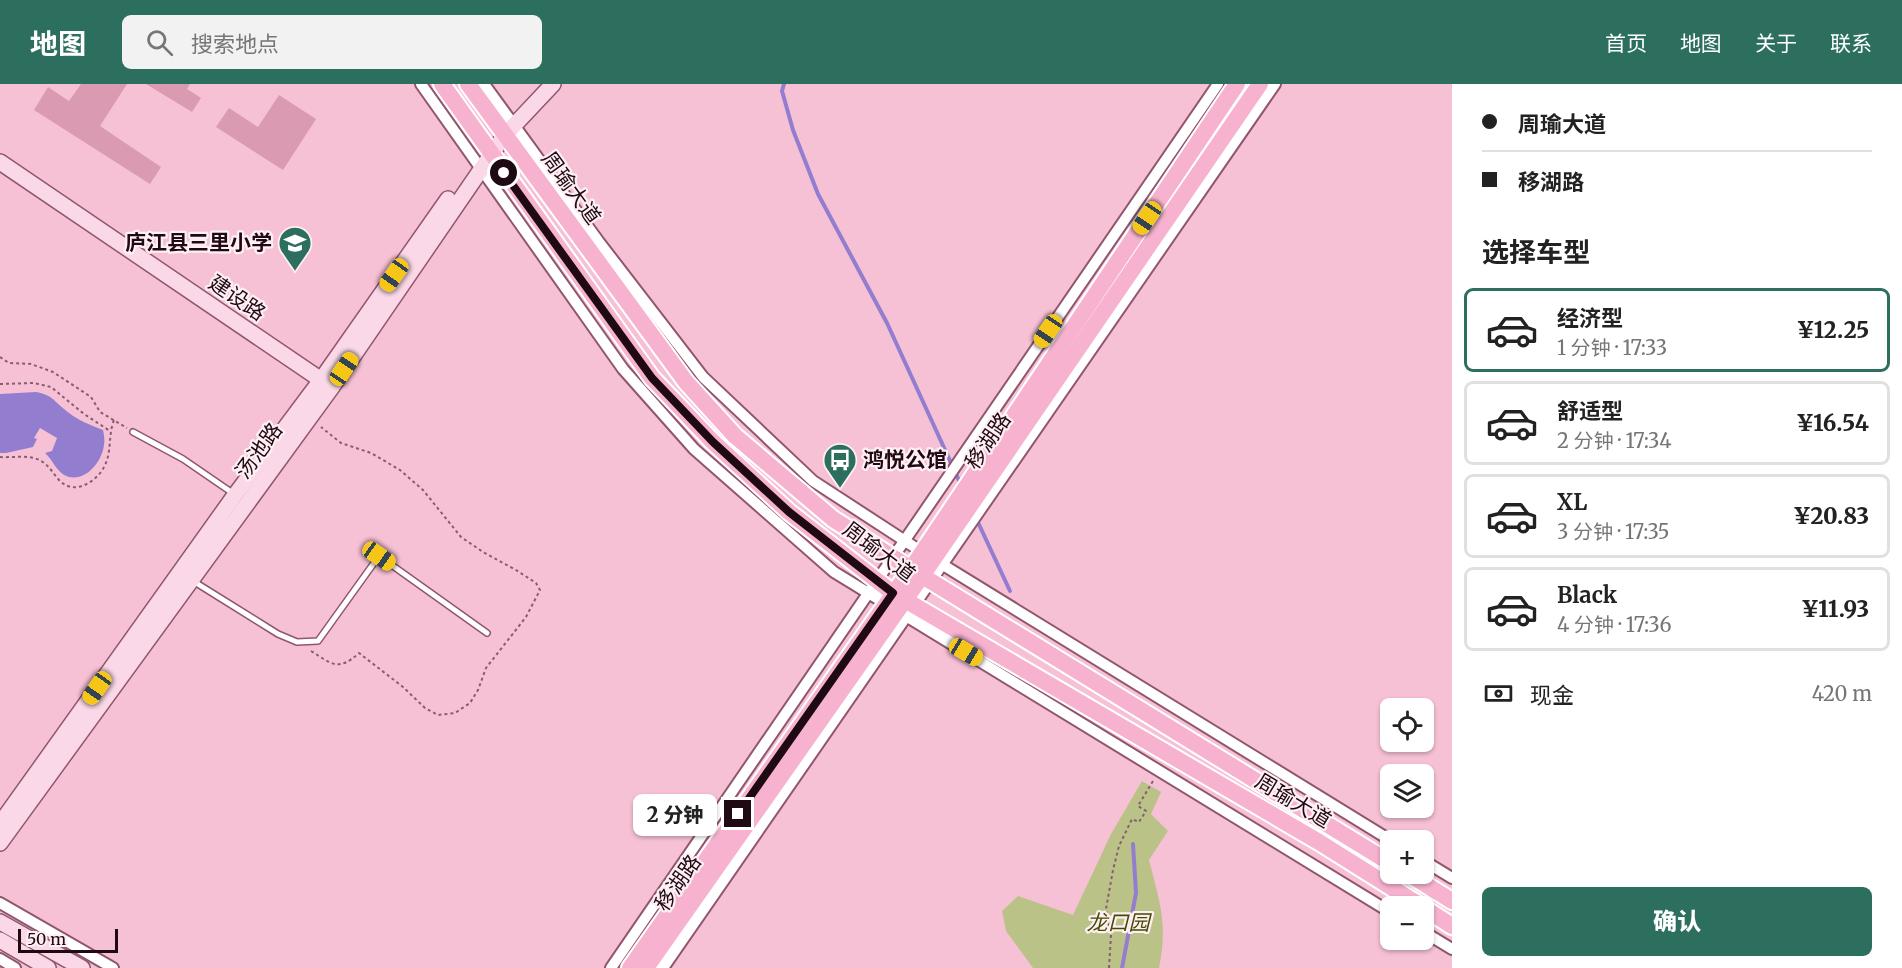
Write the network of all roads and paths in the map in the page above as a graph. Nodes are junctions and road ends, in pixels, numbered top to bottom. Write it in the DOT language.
graph roads {
  1 [pos="421,84"];
  2 [pos="442,84"];
  3 [pos="468,84"];
  4 [pos="484,84"];
  5 [pos="540,84"];
  6 [pos="552,84"];
  7 [pos="1218,84"];
  8 [pos="1237,84"];
  9 [pos="1260,84"];
  10 [pos="1275,84"];
  11 [pos="506,127"];
  12 [pos="483,158"];
  13 [pos="0,162"];
  14 [pos="0,357"];
  15 [pos="0,384"];
  16 [pos="326,384"];
  17 [pos="114,420"];
  18 [pos="110,431"];
  19 [pos="134,432"];
  20 [pos="0,457"];
  21 [pos="236,495"];
  22 [pos="970,505"];
  23 [pos="905,541"];
  24 [pos="893,558"];
  25 [pos="933,559"];
  26 [pos="922,576"];
  27 [pos="192,580"];
  28 [pos="873,587"];
  29 [pos="901,605"];
  30 [pos="487,633"];
  31 [pos="1159,771"];
  32 [pos="0,824"];
  33 [pos="1380,834"];
  34 [pos="0,843"];
  35 [pos="1380,857"];
  36 [pos="1434,867"];
  37 [pos="1452,878"];
  38 [pos="1425,884"];
  39 [pos="1405,896"];
  40 [pos="1452,901"];
  41 [pos="0,903"];
  42 [pos="1380,906"];
  43 [pos="1434,915"];
  44 [pos="0,922"];
  45 [pos="1452,926"];
  46 [pos="1434,938"];
  47 [pos="0,940"];
  48 [pos="1452,949"];
  49 [pos="0,959"];
  50 [pos="15,968"];
  51 [pos="48,968"];
  52 [pos="82,968"];
  53 [pos="113,968"];
  54 [pos="611,968"];
  55 [pos="630,968"];
  56 [pos="646,968"];
  57 [pos="663,968"];
  58 [pos="1109,968"];
  1 -- 12 [label="street"];
  2 -- 12 [label="main road, 周瑜大道"];
  3 -- 11 [label="main road, 周瑜大道"];
  4 -- 11 [label="street"];
  5 -- 11 [label="street, 汤池路"];
  6 -- 11 [label="street, 汤池路"];
  7 -- 23 [label="street, 移湖路"];
  8 -- 22 [label="main road, 移湖路"];
  9 -- 22 [label="main road, 移湖路"];
  10 -- 22 [label="street, 移湖路"];
  11 -- 12 [label="street, 汤池路"];
  11 -- 23 [label="street"];
  11 -- 24 [label="main road, 周瑜大道"];
  12 -- 16 [label="street, 汤池路"];
  12 -- 28 [label="main road, 周瑜大道"];
  13 -- 16 [label="street, 建设路"];
  14 -- 17 [label="path"];
  15 -- 18 [label="path"];
  16 -- 21 [label="street, 汤池路"];
  16 -- 27 [label="street, 汤池路"];
  17 -- 18 [label="path"];
  17 -- 19 [label="path"];
  18 -- 20 [label="path"];
  19 -- 21 [label="lane"];
  21 -- 32 [label="street, 汤池路"];
  22 -- 25 [label="main road, 移湖路"];
  22 -- 25 [label="street, 移湖路"];
  23 -- 24 [label="street, 移湖路"];
  23 -- 25 [label="street"];
  24 -- 26 [label="main road, 周瑜大道"];
  24 -- 28 [label="street, 移湖路"];
  25 -- 26 [label="main road, 移湖路"];
  25 -- 26 [label="street, 移湖路"];
  25 -- 33 [label="street"];
  26 -- 29 [label="main road, 移湖路"];
  26 -- 29 [label="street, 移湖路"];
  26 -- 35 [label="main road, 周瑜大道"];
  27 -- 30 [label="lane"];
  27 -- 34 [label="street, 汤池路"];
  28 -- 29 [label="main road, 周瑜大道"];
  28 -- 54 [label="street, 移湖路"];
  29 -- 31 [label="street"];
  29 -- 39 [label="main road, 周瑜大道"];
  29 -- 55 [label="main road, 移湖路"];
  29 -- 56 [label="main road, 移湖路"];
  29 -- 57 [label="street, 移湖路"];
  31 -- 42 [label="street"];
  31 -- 58 [label="path"];
  36 -- 37 [label="street"];
  38 -- 40 [label="main road"];
  41 -- 53 [label="street"];
  43 -- 45 [label="main road, 周瑜大道"];
  44 -- 52 [label="street"];
  46 -- 48 [label="street"];
  47 -- 51 [label="street"];
  49 -- 50 [label="street"];
}
